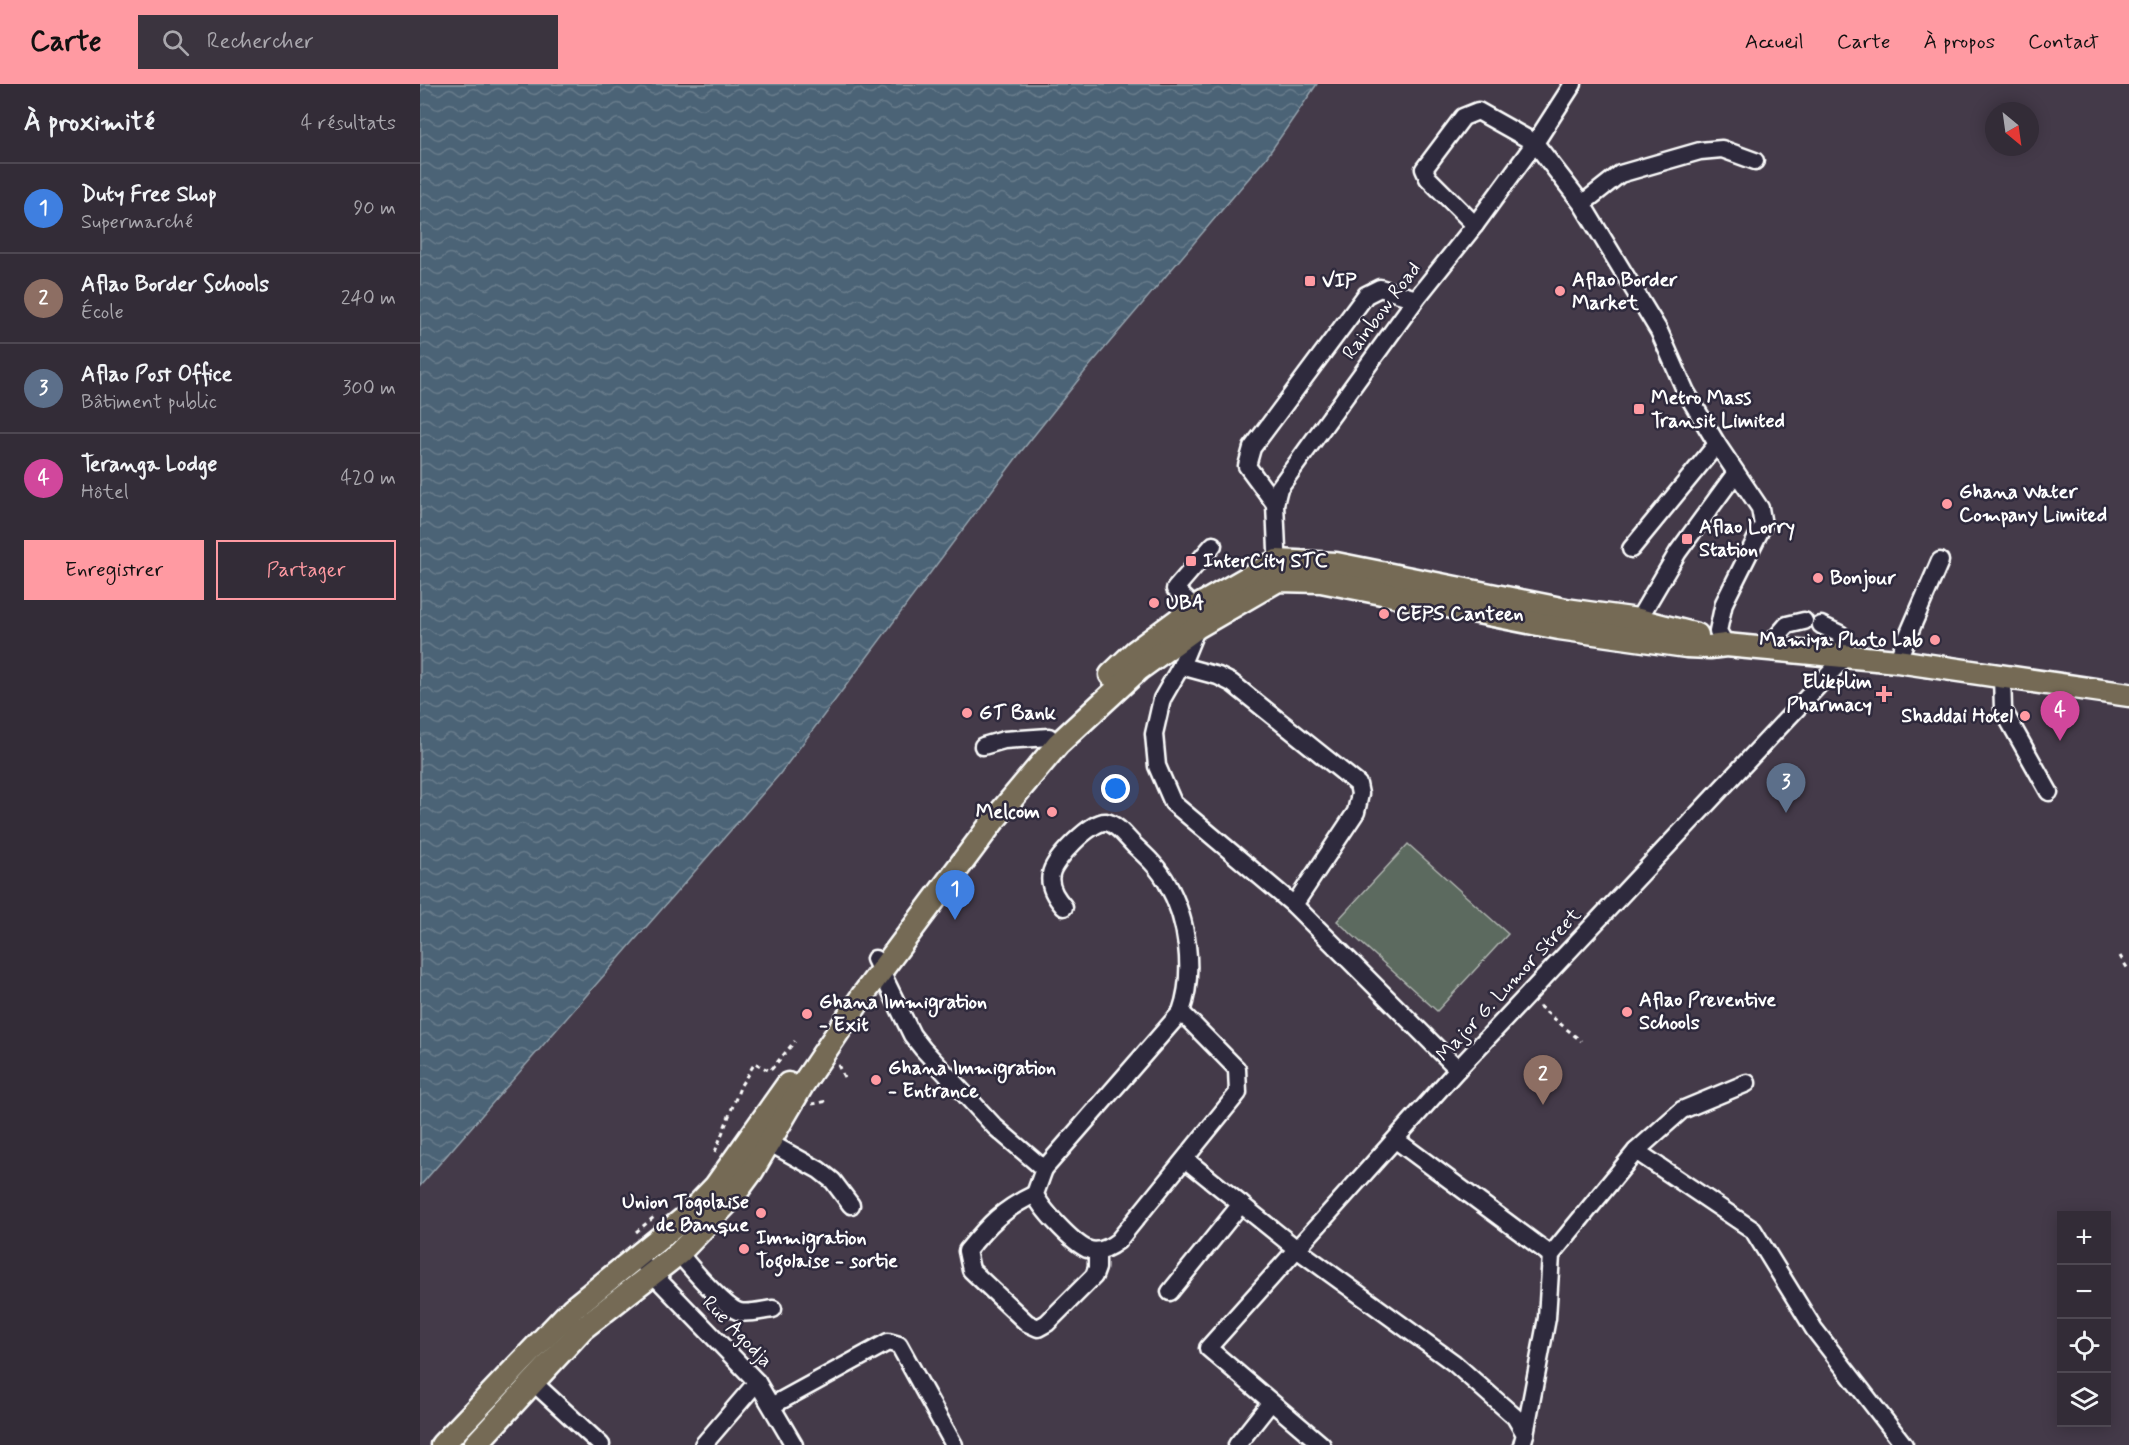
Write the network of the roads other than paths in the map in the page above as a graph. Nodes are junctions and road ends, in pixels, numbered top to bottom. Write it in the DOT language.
graph roads {
  1 [pos="1573,84"];
  2 [pos="1535,143"];
  3 [pos="1755,161"];
  4 [pos="1582,204"];
  5 [pos="1475,225"];
  6 [pos="1416,298"];
  7 [pos="1717,444"];
  8 [pos="1735,474"];
  9 [pos="1275,504"];
  10 [pos="1214,544"];
  11 [pos="1631,549"];
  12 [pos="1940,561"];
  13 [pos="1278,571"];
  14 [pos="1195,618"];
  15 [pos="1638,620"];
  16 [pos="1804,621"];
  17 [pos="1821,625"];
  18 [pos="1726,645"];
  19 [pos="1767,648"];
  20 [pos="1846,656"];
  21 [pos="1897,661"];
  22 [pos="1180,666"];
  23 [pos="2002,675"];
  24 [pos="2129,695"];
  25 [pos="1049,737"];
  26 [pos="983,746"];
  27 [pos="2049,792"];
  28 [pos="1294,905"];
  29 [pos="1064,907"];
  30 [pos="878,965"];
  31 [pos="1181,1012"];
  32 [pos="1458,1069"];
  33 [pos="1747,1083"];
  34 [pos="761,1139"];
  35 [pos="1396,1140"];
  36 [pos="1636,1151"];
  37 [pos="1186,1160"];
  38 [pos="1044,1169"];
  39 [pos="1035,1194"];
  40 [pos="1241,1204"];
  41 [pos="850,1205"];
  42 [pos="1298,1250"];
  43 [pos="1097,1251"];
  44 [pos="679,1253"];
  45 [pos="1551,1255"];
  46 [pos="646,1266"];
  47 [pos="1170,1292"];
  48 [pos="773,1309"];
  49 [pos="533,1382"];
  50 [pos="757,1382"];
  51 [pos="1271,1402"];
  52 [pos="773,1406"];
  53 [pos="1523,1439"];
  54 [pos="442,1445"];
  55 [pos="475,1445"];
  56 [pos="601,1445"];
  57 [pos="703,1445"];
  58 [pos="794,1445"];
  59 [pos="954,1445"];
  60 [pos="1237,1445"];
  61 [pos="1322,1445"];
  62 [pos="1904,1445"];
  1 -- 2 [label="street, Rainbow Road"];
  2 -- 4 [label="street"];
  2 -- 5 [label="street, Rainbow Road"];
  2 -- 5 [label="street"];
  3 -- 4 [label="street"];
  4 -- 7 [label="street"];
  5 -- 6 [label="street, Rainbow Road"];
  6 -- 9 [label="street, Rainbow Road"];
  6 -- 9 [label="street"];
  7 -- 8 [label="street"];
  7 -- 11 [label="street"];
  8 -- 15 [label="street"];
  8 -- 18 [label="street"];
  9 -- 13 [label="street, Rainbow Road"];
  10 -- 14 [label="street"];
  12 -- 21 [label="street"];
  13 -- 14 [label="highway"];
  13 -- 15 [label="highway"];
  13 -- 18 [label="highway"];
  14 -- 22 [label="street"];
  14 -- 25 [label="highway"];
  14 -- 30 [label="highway"];
  15 -- 18 [label="highway"];
  16 -- 19 [label="street"];
  17 -- 20 [label="street"];
  18 -- 19 [label="highway"];
  19 -- 20 [label="highway"];
  20 -- 21 [label="highway"];
  20 -- 32 [label="street, Major G. Lumor Street"];
  21 -- 23 [label="highway"];
  22 -- 28 [label="street"];
  22 -- 28 [label="street"];
  23 -- 24 [label="highway"];
  23 -- 27 [label="street"];
  25 -- 26 [label="street"];
  25 -- 30 [label="highway"];
  28 -- 32 [label="street"];
  29 -- 31 [label="street"];
  30 -- 34 [label="highway"];
  30 -- 38 [label="street"];
  31 -- 37 [label="street"];
  31 -- 38 [label="street"];
  32 -- 35 [label="street, Major G. Lumor Street"];
  33 -- 36 [label="street"];
  34 -- 41 [label="street"];
  34 -- 44 [label="highway"];
  34 -- 46 [label="highway"];
  35 -- 42 [label="street, Major G. Lumor Street"];
  35 -- 45 [label="street"];
  36 -- 45 [label="street"];
  36 -- 62 [label="street"];
  37 -- 40 [label="street"];
  37 -- 43 [label="street"];
  38 -- 39 [label="street"];
  39 -- 43 [label="street"];
  39 -- 43 [label="street"];
  40 -- 42 [label="street"];
  40 -- 47 [label="street"];
  42 -- 51 [label="street, Major G. Lumor Street"];
  42 -- 53 [label="street"];
  44 -- 46 [label="highway"];
  44 -- 48 [label="street"];
  45 -- 53 [label="street"];
  46 -- 49 [label="highway"];
  46 -- 50 [label="street, Rue Agodja"];
  46 -- 54 [label="highway"];
  49 -- 55 [label="highway"];
  49 -- 56 [label="street"];
  50 -- 52 [label="street, Rue Agodja"];
  50 -- 57 [label="street"];
  51 -- 60 [label="street"];
  51 -- 61 [label="street"];
  52 -- 58 [label="street, Rue Agodja"];
  52 -- 59 [label="street"];
}
